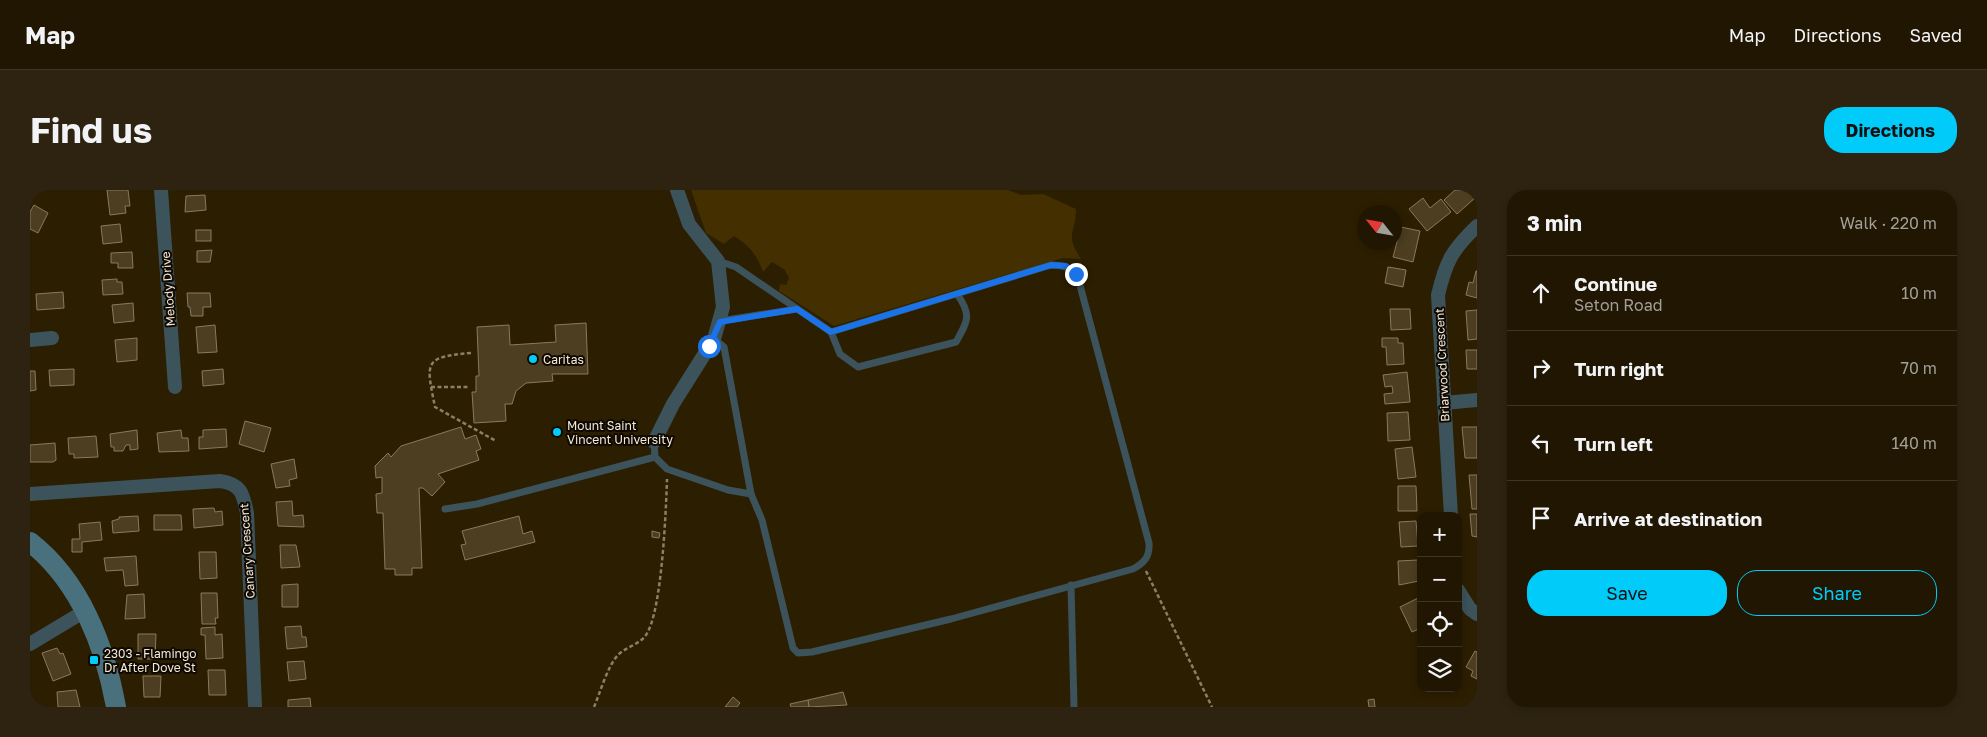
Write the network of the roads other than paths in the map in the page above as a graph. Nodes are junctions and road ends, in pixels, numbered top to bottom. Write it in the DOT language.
graph roads {
  1 [pos="162,190"];
  2 [pos="677,190"];
  3 [pos="1477,226"];
  4 [pos="718,261"];
  5 [pos="957,294"];
  6 [pos="797,309"];
  7 [pos="720,322"];
  8 [pos="831,332"];
  9 [pos="52,338"];
  10 [pos="714,339"];
  11 [pos="30,340"];
  12 [pos="175,387"];
  13 [pos="1477,400"];
  14 [pos="1444,403"];
  15 [pos="654,442"];
  16 [pos="655,457"];
  17 [pos="30,494"];
  18 [pos="751,494"];
  19 [pos="445,509"];
  20 [pos="1451,512"];
  21 [pos="30,542"];
  22 [pos="1071,586"];
  23 [pos="1462,596"];
  24 [pos="85,611"];
  25 [pos="1477,614"];
  26 [pos="30,644"];
  27 [pos="116,707"];
  28 [pos="255,707"];
  29 [pos="1074,707"];
  1 -- 12 [label="street, Melody Drive"];
  2 -- 4 [label="street"];
  3 -- 14 [label="street, Briarwood Crescent"];
  4 -- 6 [label="lane"];
  4 -- 7 [label="street"];
  5 -- 8 [label="lane"];
  5 -- 8 [label="lane"];
  5 -- 22 [label="lane"];
  6 -- 7 [label="lane"];
  6 -- 8 [label="lane"];
  7 -- 10 [label="street"];
  9 -- 11 [label="street"];
  10 -- 15 [label="street"];
  10 -- 18 [label="lane"];
  13 -- 14 [label="street"];
  14 -- 20 [label="street, Briarwood Crescent"];
  15 -- 16 [label="lane"];
  16 -- 18 [label="lane"];
  16 -- 19 [label="lane"];
  17 -- 28 [label="street, Canary Crescent"];
  18 -- 22 [label="lane"];
  21 -- 24 [label="street"];
  22 -- 29 [label="lane"];
  23 -- 25 [label="street"];
  24 -- 26 [label="street"];
  24 -- 27 [label="street"];
}
